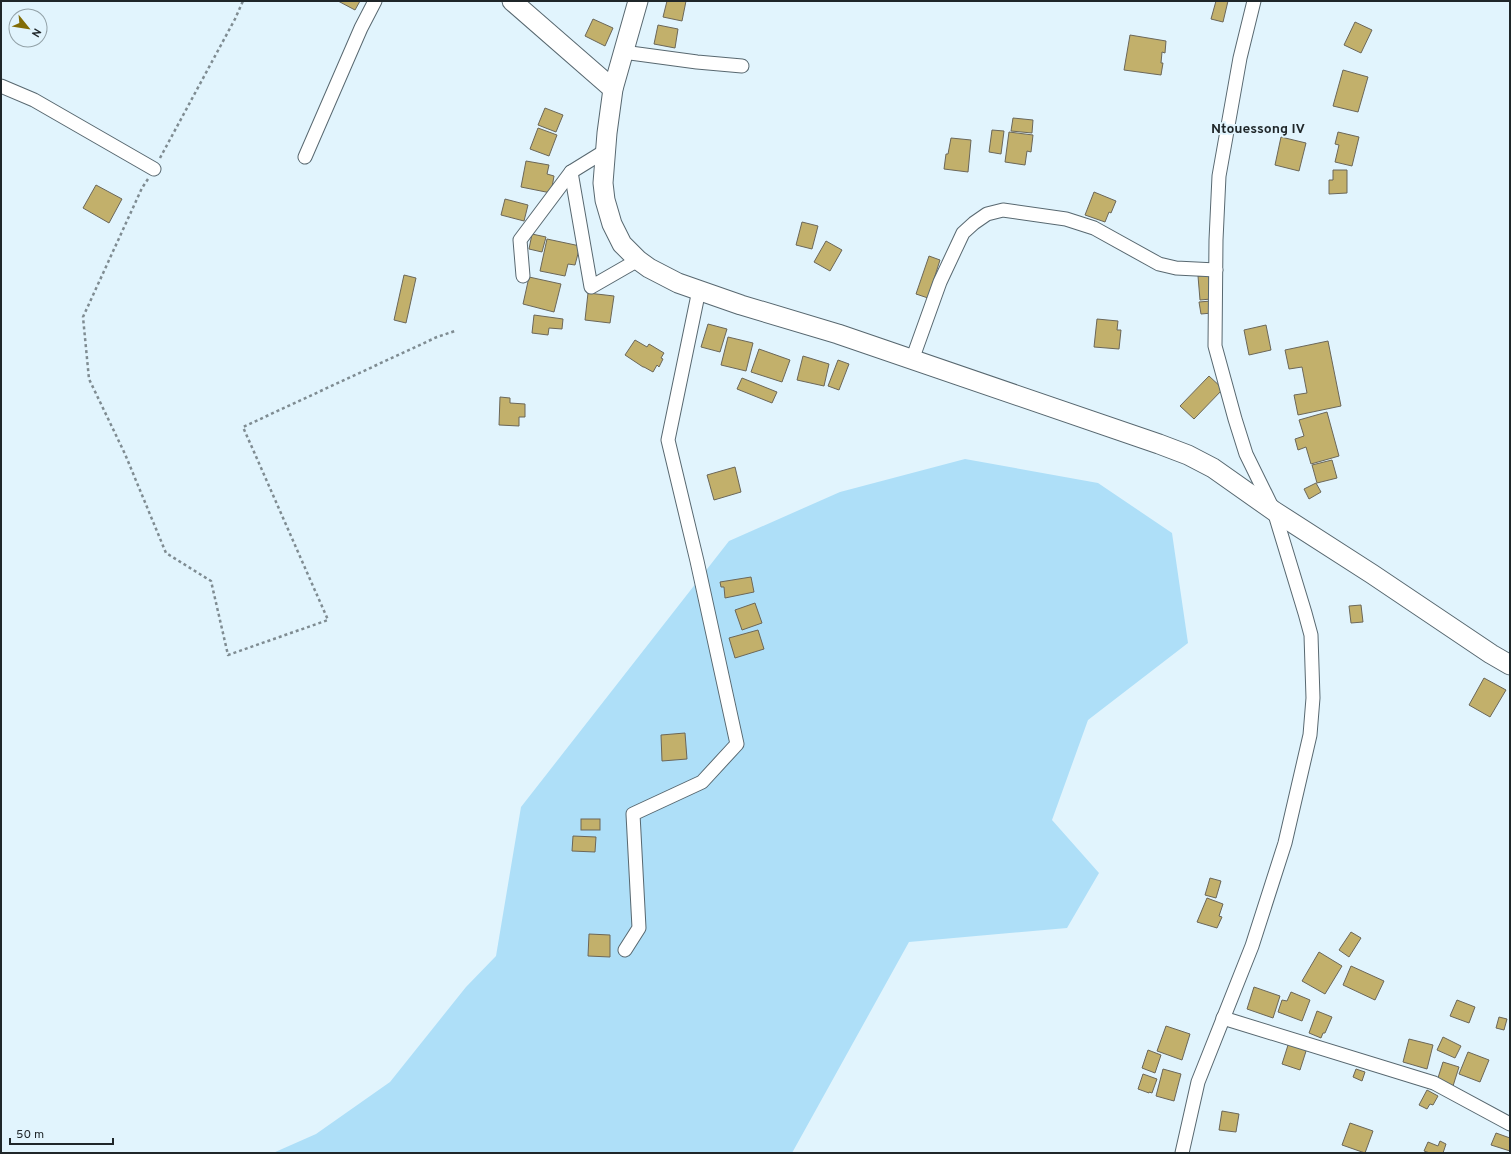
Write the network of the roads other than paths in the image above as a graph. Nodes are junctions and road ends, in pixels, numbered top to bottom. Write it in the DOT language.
graph roads {
  1 [pos="375,1"];
  2 [pos="512,1"];
  3 [pos="638,1"];
  4 [pos="1254,1"];
  5 [pos="623,52"];
  6 [pos="742,66"];
  7 [pos="1,86"];
  8 [pos="613,89"];
  9 [pos="605,151"];
  10 [pos="305,157"];
  11 [pos="154,169"];
  12 [pos="571,172"];
  13 [pos="638,260"];
  14 [pos="1216,270"];
  15 [pos="523,276"];
  16 [pos="699,290"];
  17 [pos="912,360"];
  18 [pos="1274,511"];
  19 [pos="1510,665"];
  20 [pos="625,950"];
  21 [pos="1223,1018"];
  22 [pos="1510,1124"];
  23 [pos="1182,1153"];
  1 -- 10 [label="street"];
  2 -- 8 [label="street"];
  3 -- 5 [label="street"];
  4 -- 14 [label="street"];
  5 -- 6 [label="street"];
  5 -- 8 [label="street"];
  7 -- 11 [label="street"];
  8 -- 9 [label="street"];
  9 -- 12 [label="street"];
  9 -- 13 [label="street"];
  12 -- 13 [label="street"];
  12 -- 15 [label="street"];
  13 -- 16 [label="street"];
  14 -- 17 [label="street"];
  14 -- 18 [label="street"];
  16 -- 17 [label="street"];
  16 -- 20 [label="street"];
  17 -- 18 [label="street"];
  18 -- 19 [label="street"];
  18 -- 21 [label="street"];
  21 -- 22 [label="street"];
  21 -- 23 [label="street"];
}
